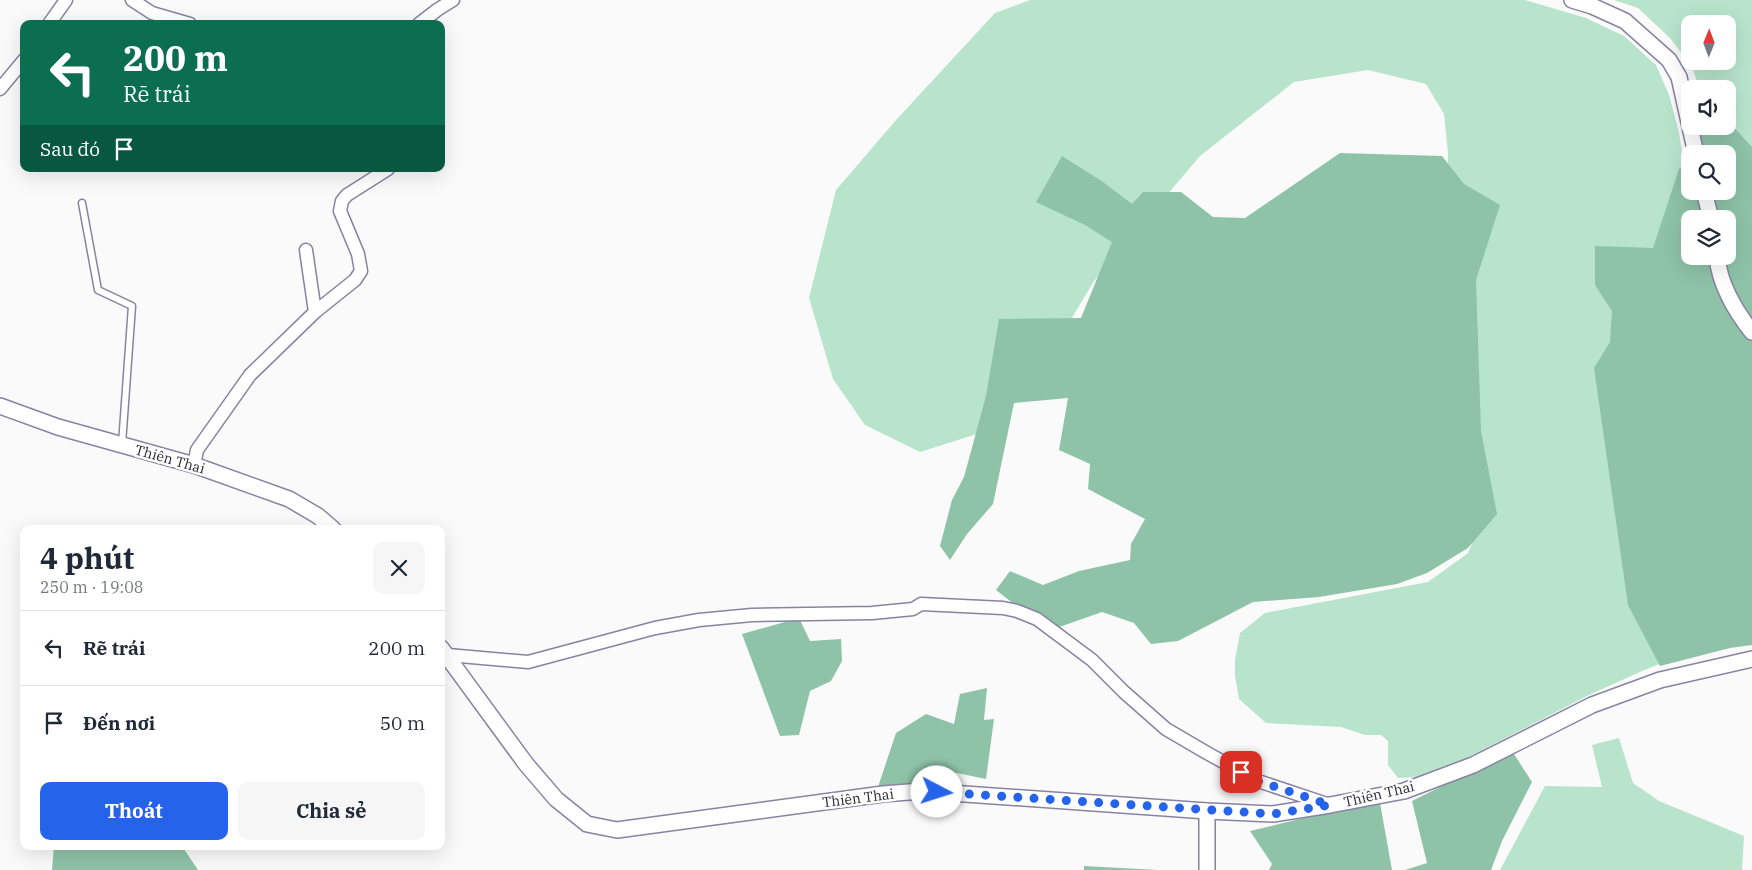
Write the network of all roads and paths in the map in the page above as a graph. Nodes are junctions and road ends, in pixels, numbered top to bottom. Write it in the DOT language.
graph roads {
  1 [pos="66,0"];
  2 [pos="132,0"];
  3 [pos="1572,0"];
  4 [pos="450,1"];
  5 [pos="52,20"];
  6 [pos="176,20"];
  7 [pos="424,20"];
  8 [pos="20,65"];
  9 [pos="0,89"];
  10 [pos="1694,145"];
  11 [pos="383,172"];
  12 [pos="82,204"];
  13 [pos="306,250"];
  14 [pos="1718,265"];
  15 [pos="315,312"];
  16 [pos="1752,332"];
  17 [pos="0,406"];
  18 [pos="122,445"];
  19 [pos="194,466"];
  20 [pos="328,525"];
  21 [pos="445,652"];
  22 [pos="1752,659"];
  23 [pos="1330,805"];
  24 [pos="1207,811"];
  25 [pos="1207,870"];
  1 -- 5 [label="street"];
  2 -- 6 [label="street"];
  3 -- 10 [label="street"];
  4 -- 7 [label="street"];
  8 -- 9 [label="street"];
  11 -- 15 [label="street"];
  12 -- 18 [label="lane"];
  13 -- 15 [label="street"];
  14 -- 16 [label="street"];
  15 -- 19 [label="street"];
  17 -- 18 [label="street, Thiên Thai"];
  18 -- 19 [label="street, Thiên Thai"];
  19 -- 20 [label="street, Thiên Thai"];
  21 -- 23 [label="street"];
  21 -- 24 [label="street, Thiên Thai"];
  22 -- 23 [label="street, Thiên Thai"];
  23 -- 24 [label="street, Thiên Thai"];
  24 -- 25 [label="street"];
}
